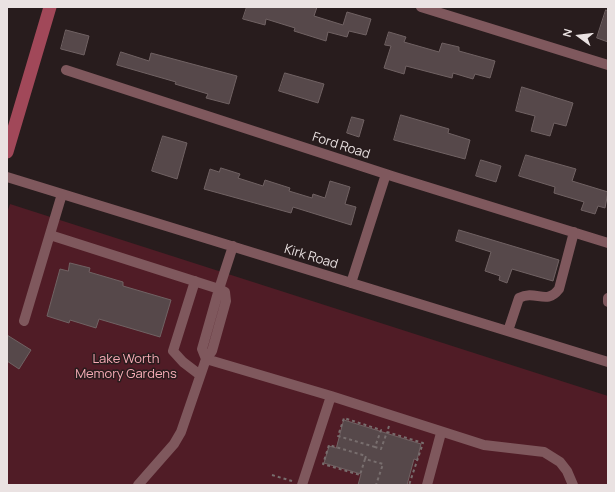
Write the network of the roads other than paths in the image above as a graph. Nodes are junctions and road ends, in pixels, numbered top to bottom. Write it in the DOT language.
graph roads {
  1 [pos="421,7"];
  2 [pos="608,65"];
  3 [pos="66,70"];
  4 [pos="386,174"];
  5 [pos="7,177"];
  6 [pos="62,194"];
  7 [pos="574,232"];
  8 [pos="50,235"];
  9 [pos="608,243"];
  10 [pos="234,246"];
  11 [pos="195,281"];
  12 [pos="351,282"];
  13 [pos="219,289"];
  14 [pos="608,298"];
  15 [pos="608,302"];
  16 [pos="24,321"];
  17 [pos="508,331"];
  18 [pos="206,359"];
  19 [pos="608,361"];
  20 [pos="200,375"];
  21 [pos="331,396"];
  22 [pos="441,433"];
  23 [pos="138,485"];
  24 [pos="302,485"];
  25 [pos="427,485"];
  26 [pos="573,485"];
  1 -- 2 [label="street"];
  3 -- 4 [label="street, Ford Road"];
  4 -- 7 [label="street, Ford Road"];
  4 -- 12 [label="street"];
  5 -- 6 [label="street, Kirk Road"];
  6 -- 8 [label="street"];
  6 -- 10 [label="street, Kirk Road"];
  7 -- 9 [label="street, Ford Road"];
  7 -- 17 [label="street"];
  8 -- 11 [label="street"];
  8 -- 16 [label="street"];
  10 -- 12 [label="street, Kirk Road"];
  10 -- 13 [label="street"];
  11 -- 13 [label="street"];
  11 -- 20 [label="street"];
  12 -- 17 [label="street, Kirk Road"];
  13 -- 18 [label="street"];
  14 -- 15 [label="street"];
  17 -- 19 [label="street, Kirk Road"];
  18 -- 20 [label="street"];
  18 -- 21 [label="street"];
  20 -- 23 [label="street"];
  21 -- 22 [label="street"];
  21 -- 24 [label="street"];
  22 -- 25 [label="street"];
  22 -- 26 [label="street"];
}
